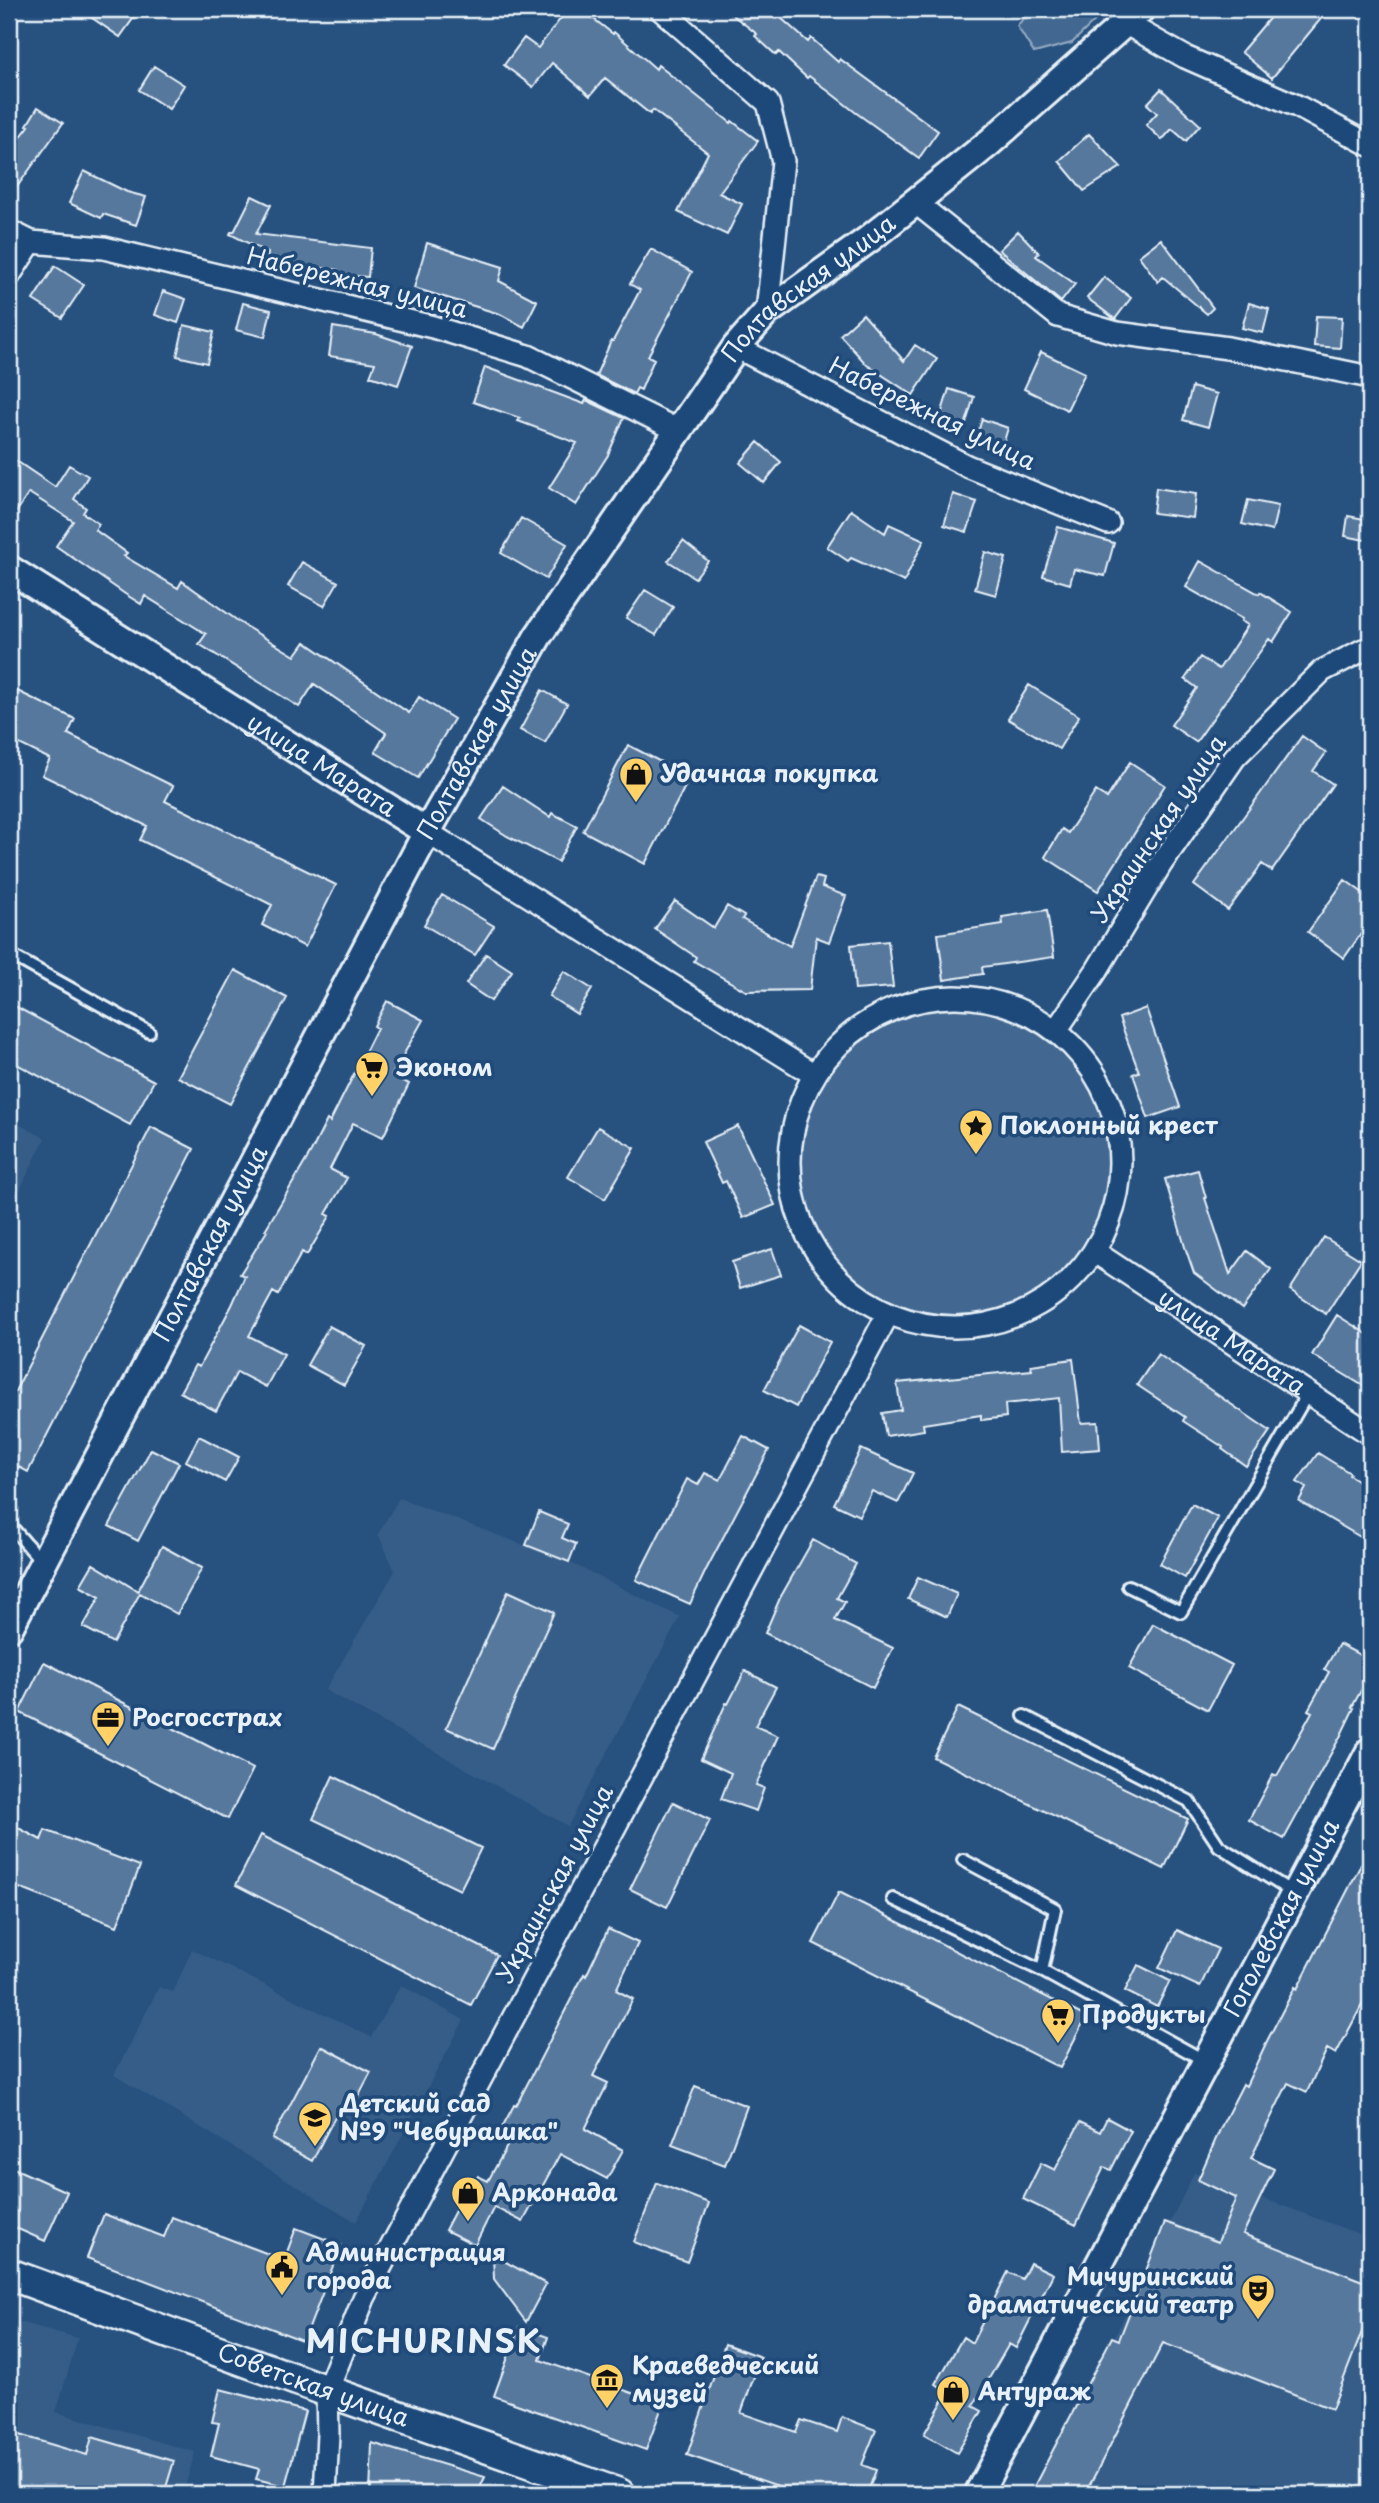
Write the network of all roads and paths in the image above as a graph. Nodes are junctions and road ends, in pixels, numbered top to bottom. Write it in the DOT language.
graph roads {
  1 [pos="660,9"];
  2 [pos="1133,16"];
  3 [pos="1370,145"];
  4 [pos="915,202"];
  5 [pos="9,231"];
  6 [pos="31,242"];
  7 [pos="9,276"];
  8 [pos="767,312"];
  9 [pos="736,347"];
  10 [pos="1370,377"];
  11 [pos="678,431"];
  12 [pos="1108,523"];
  13 [pos="9,569"];
  14 [pos="1370,649"];
  15 [pos="427,832"];
  16 [pos="9,954"];
  17 [pos="1056,1029"];
  18 [pos="149,1032"];
  19 [pos="813,1073"];
  20 [pos="1095,1252"];
  21 [pos="888,1314"];
  22 [pos="1308,1393"];
  23 [pos="1370,1434"];
  24 [pos="9,1524"];
  25 [pos="43,1563"];
  26 [pos="1128,1586"];
  27 [pos="9,1628"];
  28 [pos="1024,1716"];
  29 [pos="1370,1751"];
  30 [pos="963,1860"];
  31 [pos="1295,1895"];
  32 [pos="893,1899"];
  33 [pos="1042,1971"];
  34 [pos="1207,2062"];
  35 [pos="9,2274"];
  36 [pos="327,2391"];
  37 [pos="326,2494"];
  38 [pos="619,2494"];
  39 [pos="978,2494"];
  1 -- 8 [label="street"];
  2 -- 3 [label="street"];
  2 -- 4 [label="street, Полтавская улица"];
  4 -- 8 [label="street, Полтавская улица"];
  4 -- 10 [label="street"];
  5 -- 6 [label="street, Набережная улица"];
  6 -- 7 [label="street"];
  6 -- 11 [label="street, Набережная улица"];
  8 -- 9 [label="street, Полтавская улица"];
  9 -- 11 [label="street, Полтавская улица"];
  9 -- 12 [label="street, Набережная улица"];
  11 -- 15 [label="street, Полтавская улица"];
  13 -- 15 [label="street, улица Марата"];
  14 -- 17 [label="street, Украинская улица"];
  15 -- 19 [label="street, улица Марата"];
  15 -- 25 [label="street, Полтавская улица"];
  16 -- 18 [label="lane"];
  17 -- 19 [label="street"];
  17 -- 20 [label="street"];
  19 -- 21 [label="street"];
  20 -- 21 [label="street"];
  20 -- 22 [label="street, улица Марата"];
  21 -- 36 [label="street, Украинская улица"];
  22 -- 23 [label="street, улица Марата"];
  22 -- 26 [label="lane"];
  24 -- 25 [label="lane"];
  25 -- 27 [label="street, Полтавская улица"];
  28 -- 31 [label="lane"];
  29 -- 31 [label="street, Гоголевская улица"];
  30 -- 33 [label="lane"];
  31 -- 34 [label="street, Гоголевская улица"];
  32 -- 33 [label="lane"];
  33 -- 34 [label="lane"];
  34 -- 39 [label="street, Гоголевская улица"];
  35 -- 36 [label="main road, Советская улица"];
  36 -- 37 [label="street, Украинская улица"];
  36 -- 38 [label="main road, Советская улица"];
}
